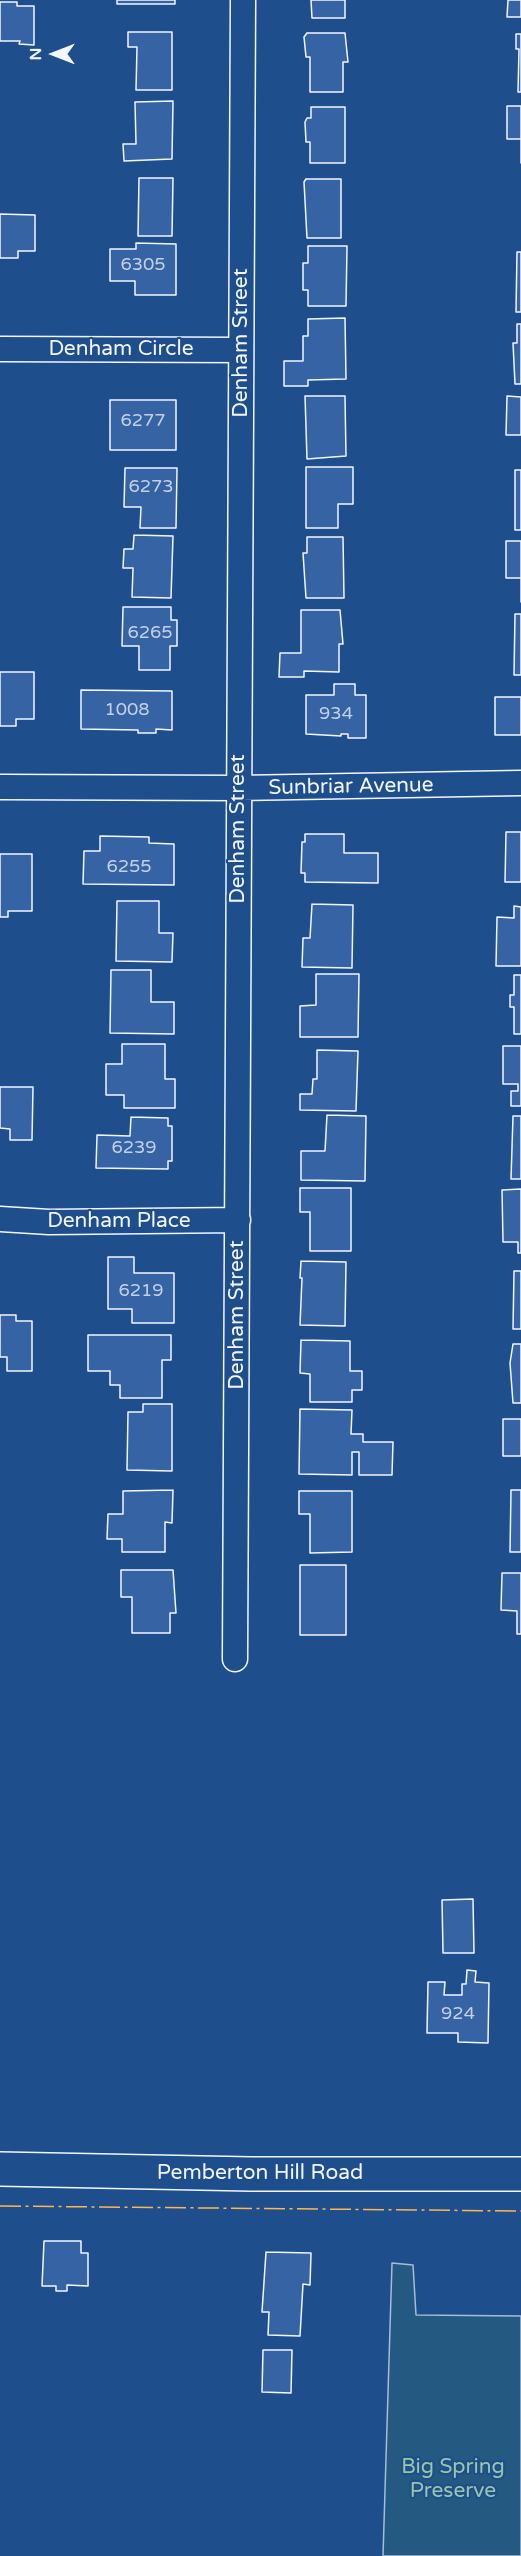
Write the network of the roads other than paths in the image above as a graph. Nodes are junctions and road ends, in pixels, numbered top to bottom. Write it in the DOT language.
graph roads {
  1 [pos="243,0"];
  2 [pos="0,349"];
  3 [pos="241,350"];
  4 [pos="521,783"];
  5 [pos="0,787"];
  6 [pos="238,788"];
  7 [pos="0,1219"];
  8 [pos="238,1220"];
  9 [pos="234,1659"];
  10 [pos="0,2169"];
  11 [pos="521,2174"];
  1 -- 3 [label="street, Denham Street"];
  2 -- 3 [label="street, Denham Circle"];
  3 -- 6 [label="street, Denham Street"];
  4 -- 6 [label="street, Sunbriar Avenue"];
  5 -- 6 [label="street, Sunbriar Avenue"];
  6 -- 8 [label="street, Denham Street"];
  7 -- 8 [label="street, Denham Place"];
  8 -- 9 [label="street, Denham Street"];
  10 -- 11 [label="street, Pemberton Hill Road"];
}
